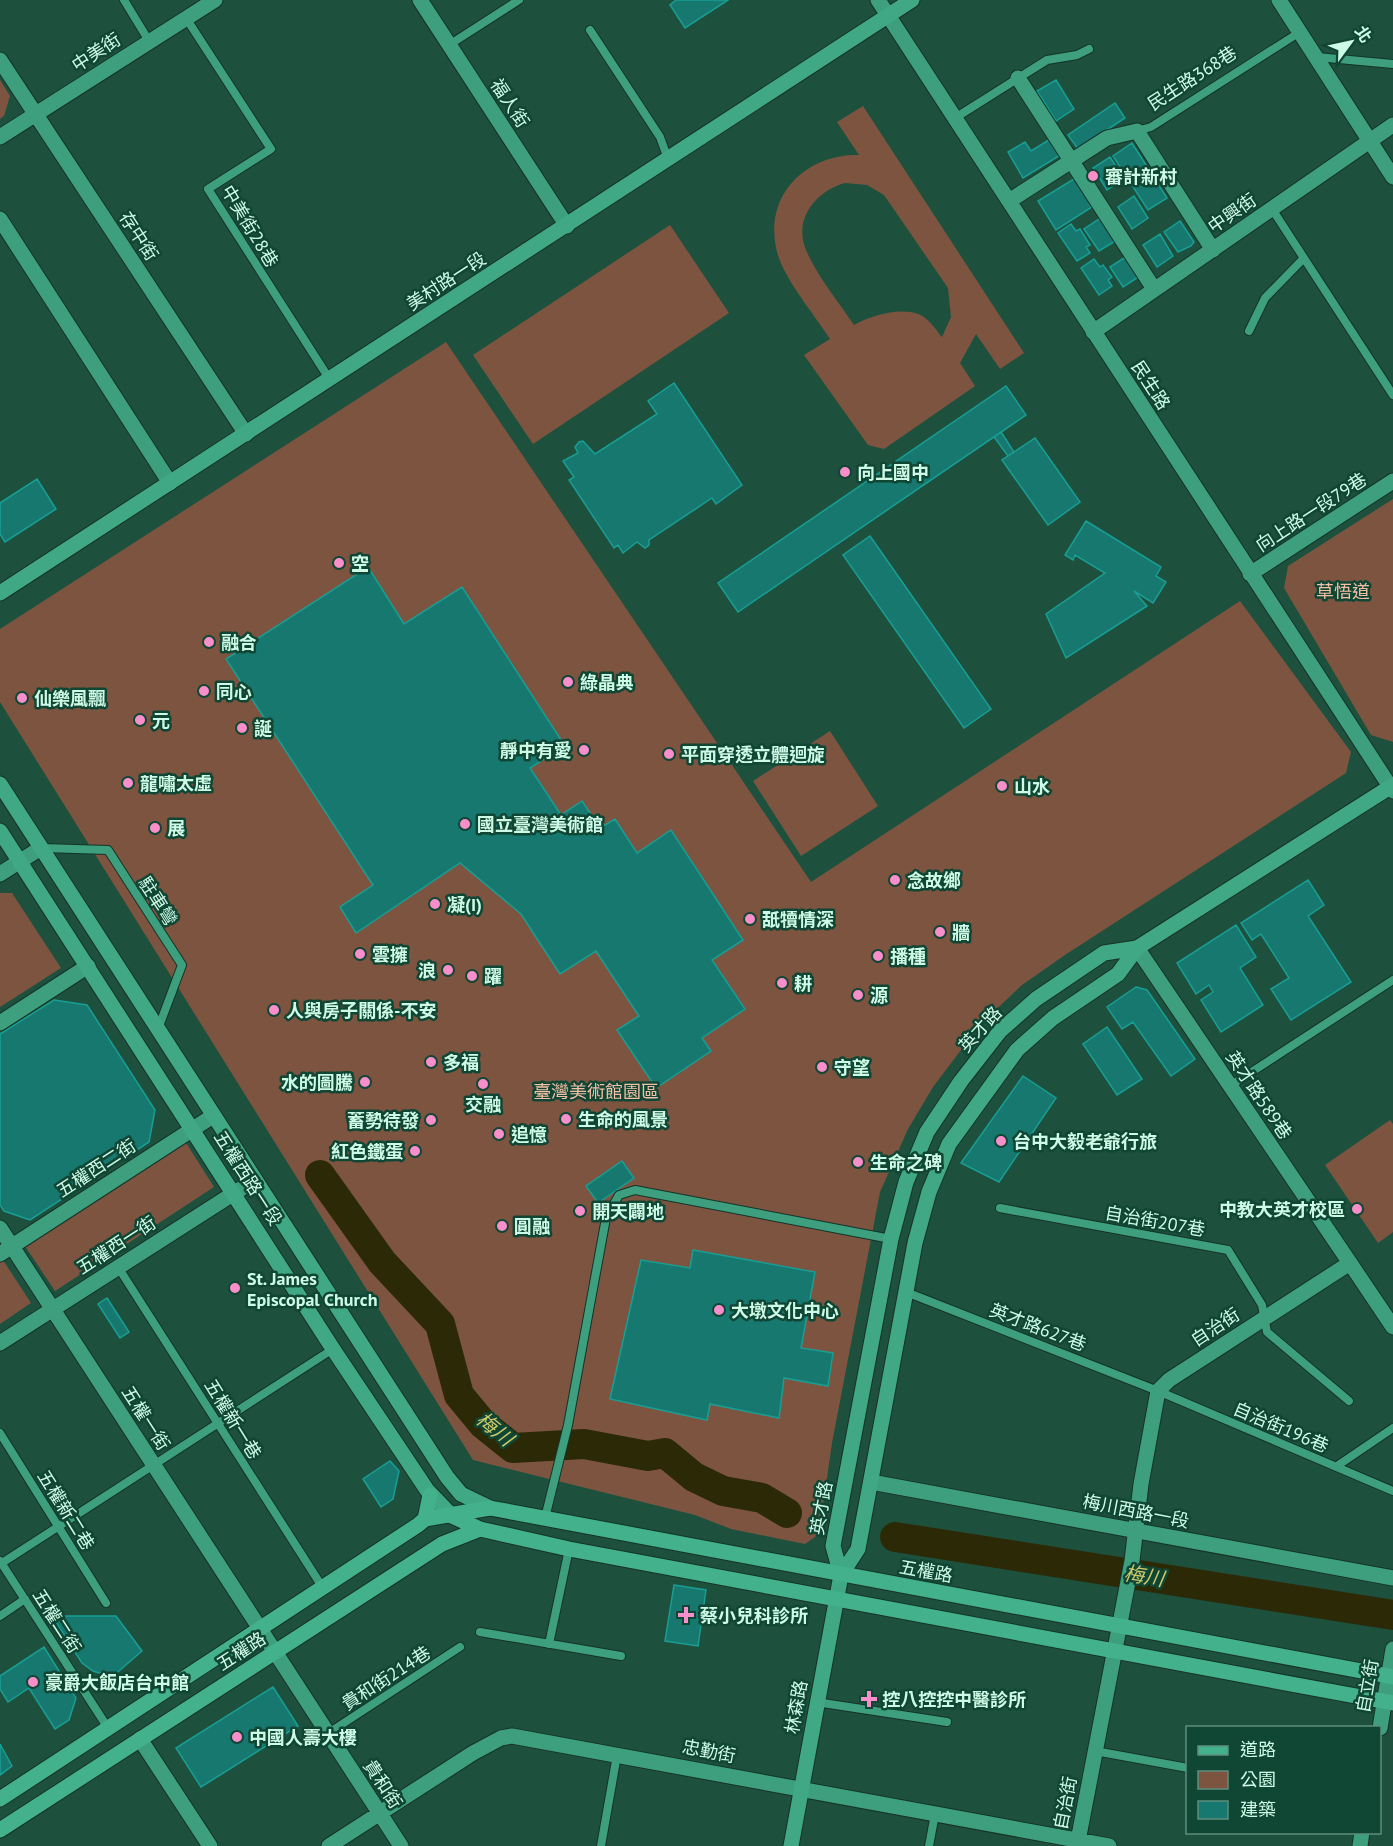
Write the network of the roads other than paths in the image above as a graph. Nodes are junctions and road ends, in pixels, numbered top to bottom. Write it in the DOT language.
graph roads {
  1 [pos="124,0"];
  2 [pos="420,0"];
  3 [pos="519,0"];
  4 [pos="878,0"];
  5 [pos="912,0"];
  6 [pos="1279,0"];
  7 [pos="208,2"];
  8 [pos="888,15"];
  9 [pos="186,18"];
  10 [pos="590,30"];
  11 [pos="1300,32"];
  12 [pos="149,41"];
  13 [pos="449,45"];
  14 [pos="1089,49"];
  15 [pos="1316,57"];
  16 [pos="0,60"];
  17 [pos="1393,64"];
  18 [pos="1018,78"];
  19 [pos="35,114"];
  20 [pos="955,118"];
  21 [pos="1393,125"];
  22 [pos="1137,131"];
  23 [pos="0,137"];
  24 [pos="1370,142"];
  25 [pos="668,160"];
  26 [pos="1072,162"];
  27 [pos="1393,177"];
  28 [pos="1009,201"];
  29 [pos="1272,209"];
  30 [pos="0,219"];
  31 [pos="567,226"];
  32 [pos="1213,250"];
  33 [pos="1304,258"];
  34 [pos="1154,289"];
  35 [pos="1249,331"];
  36 [pos="1093,332"];
  37 [pos="330,380"];
  38 [pos="1393,395"];
  39 [pos="246,434"];
  40 [pos="1393,481"];
  41 [pos="170,483"];
  42 [pos="1250,574"];
  43 [pos="0,593"];
  44 [pos="0,784"];
  45 [pos="1392,788"];
  46 [pos="0,831"];
  47 [pos="41,848"];
  48 [pos="20,861"];
  49 [pos="0,874"];
  50 [pos="1137,948"];
  51 [pos="88,966"];
  52 [pos="1393,980"];
  53 [pos="0,1023"];
  54 [pos="158,1030"];
  55 [pos="1230,1086"];
  56 [pos="213,1116"];
  57 [pos="193,1129"];
  58 [pos="254,1181"];
  59 [pos="235,1193"];
  60 [pos="1000,1208"];
  61 [pos="0,1228"];
  62 [pos="891,1239"];
  63 [pos="6,1250"];
  64 [pos="1350,1263"];
  65 [pos="118,1267"];
  66 [pos="906,1292"];
  67 [pos="53,1309"];
  68 [pos="1265,1318"];
  69 [pos="1393,1327"];
  70 [pos="0,1343"];
  71 [pos="333,1349"];
  72 [pos="1158,1391"];
  73 [pos="1349,1401"];
  74 [pos="217,1423"];
  75 [pos="1393,1428"];
  76 [pos="0,1433"];
  77 [pos="154,1465"];
  78 [pos="1337,1466"];
  79 [pos="871,1482"];
  80 [pos="453,1486"];
  81 [pos="1393,1491"];
  82 [pos="430,1495"];
  83 [pos="490,1508"];
  84 [pos="452,1516"];
  85 [pos="545,1518"];
  86 [pos="425,1519"];
  87 [pos="58,1527"];
  88 [pos="480,1530"];
  89 [pos="1136,1531"];
  90 [pos="442,1544"];
  91 [pos="569,1549"];
  92 [pos="1,1562"];
  93 [pos="841,1575"];
  94 [pos="1393,1578"];
  95 [pos="323,1588"];
  96 [pos="25,1599"];
  97 [pos="836,1599"];
  98 [pos="106,1603"];
  99 [pos="0,1616"];
  100 [pos="1119,1626"];
  101 [pos="260,1629"];
  102 [pos="480,1632"];
  103 [pos="549,1644"];
  104 [pos="460,1647"];
  105 [pos="1393,1649"];
  106 [pos="1113,1650"];
  107 [pos="274,1652"];
  108 [pos="621,1656"];
  109 [pos="1390,1676"];
  110 [pos="816,1702"];
  111 [pos="1388,1702"];
  112 [pos="947,1722"];
  113 [pos="1381,1726"];
  114 [pos="108,1728"];
  115 [pos="327,1734"];
  116 [pos="140,1739"];
  117 [pos="1095,1751"];
  118 [pos="617,1753"];
  119 [pos="1186,1768"];
  120 [pos="801,1789"];
  121 [pos="0,1799"];
  122 [pos="379,1813"];
  123 [pos="935,1814"];
  124 [pos="0,1830"];
  125 [pos="1077,1843"];
  126 [pos="210,1846"];
  127 [pos="329,1846"];
  128 [pos="401,1846"];
  129 [pos="601,1846"];
  130 [pos="790,1846"];
  131 [pos="929,1846"];
  132 [pos="1109,1846"];
  1 -- 12 [label="lane"];
  2 -- 13 [label="street, 福人街"];
  3 -- 13 [label="lane"];
  4 -- 8 [label="street, 民生路"];
  5 -- 8 [label="main road, 美村路一段"];
  6 -- 11 [label="street"];
  7 -- 9 [label="street, 中美街"];
  8 -- 20 [label="street, 民生路"];
  8 -- 25 [label="main road, 美村路一段"];
  9 -- 12 [label="street, 中美街"];
  9 -- 37 [label="lane, 中美街28巷"];
  10 -- 25 [label="lane"];
  11 -- 15 [label="street"];
  11 -- 22 [label="lane, 民生路368巷"];
  12 -- 19 [label="street, 中美街"];
  13 -- 31 [label="street, 福人街"];
  14 -- 18 [label="lane"];
  15 -- 17 [label="lane"];
  15 -- 24 [label="street"];
  16 -- 19 [label="street, 存中街"];
  18 -- 20 [label="lane"];
  18 -- 26 [label="street"];
  19 -- 23 [label="street, 中美街"];
  19 -- 39 [label="street, 存中街"];
  20 -- 28 [label="street, 民生路"];
  21 -- 24 [label="street, 中興街"];
  22 -- 26 [label="street, 民生路368巷"];
  22 -- 32 [label="street"];
  24 -- 27 [label="street"];
  24 -- 29 [label="street, 中興街"];
  25 -- 31 [label="main road, 美村路一段"];
  26 -- 28 [label="street, 民生路368巷"];
  26 -- 34 [label="street"];
  28 -- 36 [label="street, 民生路"];
  29 -- 32 [label="street, 中興街"];
  29 -- 33 [label="lane"];
  30 -- 41 [label="street"];
  31 -- 37 [label="main road, 美村路一段"];
  32 -- 34 [label="street, 中興街"];
  33 -- 35 [label="lane"];
  33 -- 38 [label="lane"];
  34 -- 36 [label="street, 中興街"];
  36 -- 42 [label="street, 民生路"];
  37 -- 39 [label="main road, 美村路一段"];
  39 -- 41 [label="main road, 美村路一段"];
  40 -- 42 [label="street, 向上路一段79巷"];
  41 -- 43 [label="main road, 美村路一段"];
  42 -- 45 [label="street, 民生路"];
  44 -- 47 [label="main road, 五權西路一段"];
  45 -- 50 [label="main road, 英才路"];
  46 -- 48 [label="main road, 五權西路一段"];
  47 -- 48 [label="street"];
  47 -- 54 [label="main road, 五權西路一段"];
  47 -- 54 [label="lane, 駐車彎"];
  48 -- 49 [label="street"];
  48 -- 51 [label="main road, 五權西路一段"];
  50 -- 55 [label="street, 英才路589巷"];
  50 -- 62 [label="main road, 英才路"];
  50 -- 66 [label="main road, 英才路"];
  51 -- 53 [label="street"];
  51 -- 57 [label="main road, 五權西路一段"];
  52 -- 55 [label="lane"];
  54 -- 56 [label="main road, 五權西路一段"];
  55 -- 64 [label="street, 英才路589巷"];
  56 -- 57 [label="street, 五權西二街"];
  56 -- 58 [label="main road, 五權西路一段"];
  57 -- 59 [label="main road, 五權西路一段"];
  57 -- 63 [label="street, 五權西二街"];
  58 -- 59 [label="street, 五權西一街"];
  58 -- 80 [label="main road, 五權西路一段"];
  59 -- 65 [label="street, 五權西一街"];
  59 -- 71 [label="main road, 五權西路一段"];
  60 -- 68 [label="lane, 自治街207巷"];
  61 -- 63 [label="street, 五權一街"];
  62 -- 85 [label="lane"];
  62 -- 93 [label="main road, 英才路"];
  63 -- 67 [label="street, 五權一街"];
  64 -- 68 [label="street, 自治街"];
  64 -- 69 [label="street"];
  65 -- 67 [label="street, 五權西一街"];
  65 -- 74 [label="lane, 五權新一巷"];
  66 -- 72 [label="lane, 英才路627巷"];
  66 -- 79 [label="main road, 英才路"];
  67 -- 70 [label="street, 五權西一街"];
  67 -- 77 [label="street, 五權一街"];
  68 -- 72 [label="street, 自治街"];
  68 -- 73 [label="lane"];
  71 -- 74 [label="lane"];
  71 -- 82 [label="main road, 五權西路一段"];
  72 -- 78 [label="lane, 自治街196巷"];
  72 -- 89 [label="street"];
  74 -- 77 [label="lane"];
  74 -- 95 [label="lane, 五權新一巷"];
  75 -- 78 [label="lane"];
  76 -- 87 [label="lane, 五權新二巷"];
  77 -- 87 [label="lane"];
  77 -- 101 [label="street, 五權一街"];
  78 -- 81 [label="lane, 自治街196巷"];
  79 -- 89 [label="street, 梅川西路一段"];
  79 -- 93 [label="main road, 英才路"];
  80 -- 83 [label="main road, 五權西路一段"];
  80 -- 84 [label="main road"];
  82 -- 84 [label="main road, 五權西路一段"];
  82 -- 86 [label="main road"];
  83 -- 84 [label="main road, 五權路"];
  83 -- 85 [label="main road, 五權路"];
  84 -- 86 [label="main road, 五權路"];
  84 -- 88 [label="main road"];
  84 -- 90 [label="main road"];
  85 -- 93 [label="main road, 五權路"];
  86 -- 95 [label="main road, 五權路"];
  87 -- 92 [label="lane"];
  87 -- 98 [label="lane, 五權新二巷"];
  88 -- 90 [label="main road, 五權路"];
  88 -- 91 [label="main road"];
  89 -- 94 [label="street, 梅川西路一段"];
  89 -- 100 [label="street, 自治街"];
  90 -- 107 [label="main road, 五權路"];
  91 -- 97 [label="main road"];
  91 -- 103 [label="lane"];
  92 -- 96 [label="lane, 五權二街"];
  93 -- 97 [label="main road, 林森路"];
  93 -- 100 [label="main road, 五權路"];
  95 -- 101 [label="main road, 五權路"];
  96 -- 99 [label="lane"];
  96 -- 114 [label="lane, 五權二街"];
  97 -- 106 [label="main road"];
  97 -- 110 [label="main road, 林森路"];
  100 -- 106 [label="street, 自治街"];
  100 -- 109 [label="main road, 五權路"];
  101 -- 107 [label="street, 五權一街"];
  101 -- 114 [label="main road, 五權路"];
  102 -- 103 [label="lane"];
  103 -- 108 [label="lane"];
  104 -- 115 [label="lane, 貴和街214巷"];
  105 -- 109 [label="street, 自立街"];
  106 -- 111 [label="main road"];
  106 -- 117 [label="street, 自治街"];
  107 -- 115 [label="street, 貴和街"];
  107 -- 116 [label="main road, 五權路"];
  109 -- 111 [label="street, 自立街"];
  110 -- 112 [label="lane"];
  110 -- 120 [label="main road, 林森路"];
  111 -- 113 [label="street, 自立街"];
  114 -- 121 [label="main road, 五權路"];
  115 -- 122 [label="street, 貴和街"];
  116 -- 124 [label="main road, 五權路"];
  116 -- 126 [label="street"];
  117 -- 119 [label="lane"];
  117 -- 125 [label="street, 自治街"];
  118 -- 120 [label="street, 忠勤街"];
  118 -- 122 [label="street, 忠勤街"];
  118 -- 129 [label="lane"];
  120 -- 123 [label="street, 忠勤街"];
  120 -- 130 [label="main road, 林森路"];
  122 -- 127 [label="street, 忠勤街"];
  122 -- 128 [label="street, 貴和街"];
  123 -- 125 [label="street, 忠勤街"];
  123 -- 131 [label="lane"];
  125 -- 132 [label="street, 忠勤街"];
}
